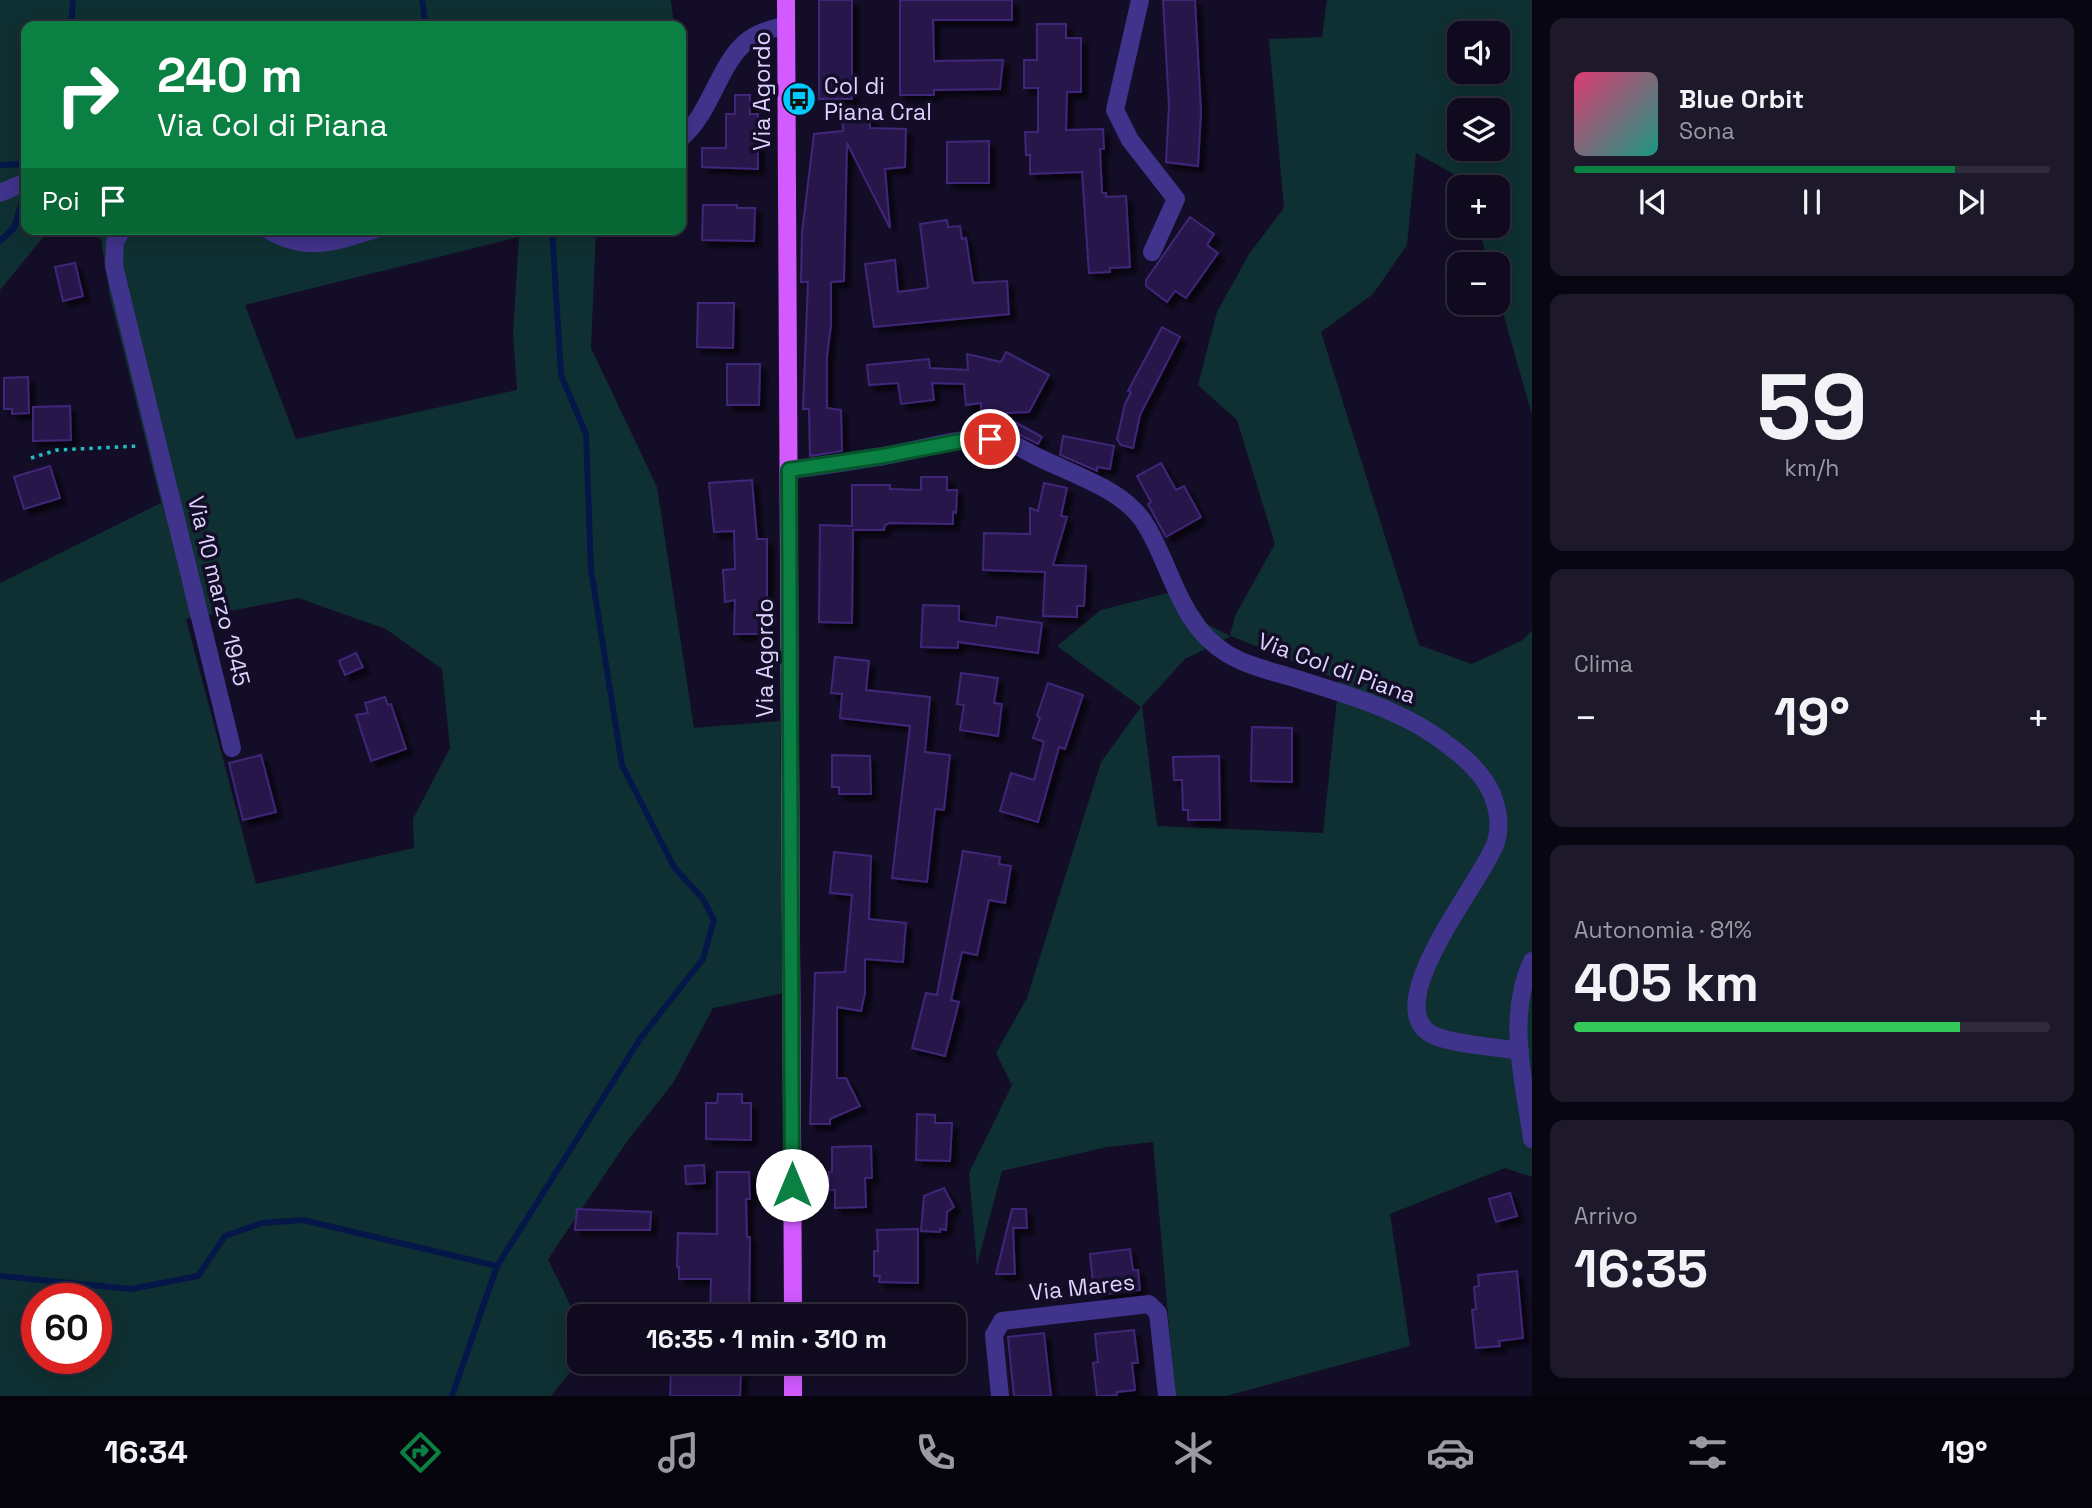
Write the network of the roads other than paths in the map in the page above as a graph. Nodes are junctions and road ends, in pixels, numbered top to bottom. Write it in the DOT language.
graph roads {
  1 [pos="786,0"];
  2 [pos="1140,0"];
  3 [pos="786,25"];
  4 [pos="686,133"];
  5 [pos="21,184"];
  6 [pos="0,193"];
  7 [pos="119,235"];
  8 [pos="279,235"];
  9 [pos="357,235"];
  10 [pos="1152,253"];
  11 [pos="789,470"];
  12 [pos="232,748"];
  13 [pos="1532,961"];
  14 [pos="1520,1051"];
  15 [pos="1532,1139"];
  16 [pos="793,1304"];
  17 [pos="793,1374"];
  18 [pos="793,1396"];
  19 [pos="1000,1396"];
  20 [pos="1167,1396"];
  1 -- 3 [label="main road, Via Agordo"];
  2 -- 10 [label="street"];
  3 -- 4 [label="street"];
  3 -- 11 [label="main road, Via Agordo"];
  5 -- 6 [label="street"];
  7 -- 12 [label="street, Via 10 marzo 1945"];
  8 -- 9 [label="street"];
  11 -- 14 [label="street, Via Col di Piana"];
  11 -- 16 [label="main road, Via Agordo"];
  13 -- 14 [label="street"];
  14 -- 15 [label="street"];
  17 -- 18 [label="main road"];
  19 -- 20 [label="street, Via Mares"];
}
